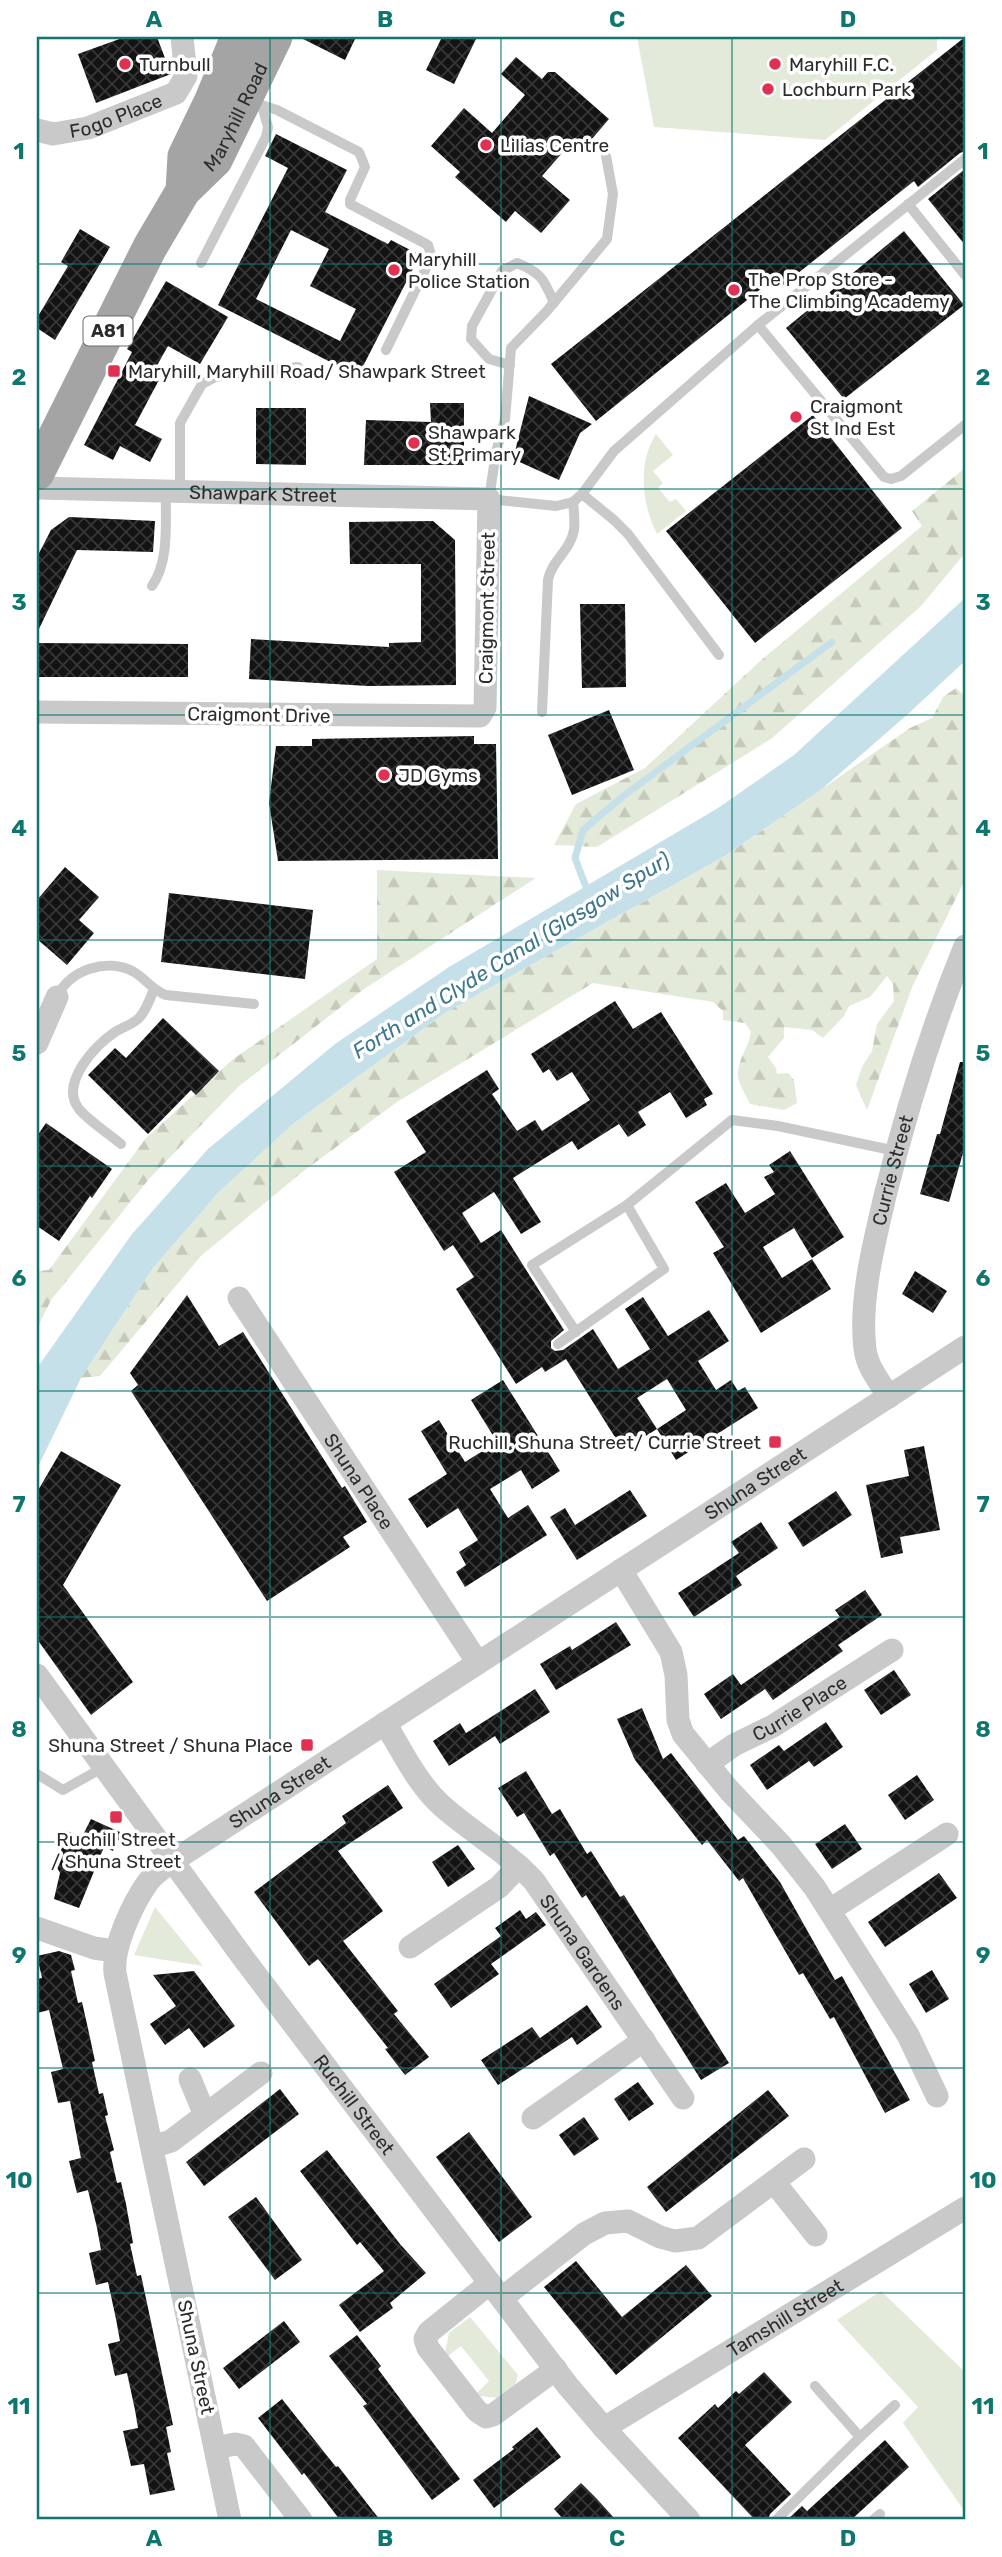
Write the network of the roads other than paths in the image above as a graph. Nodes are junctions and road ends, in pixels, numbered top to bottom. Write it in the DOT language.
graph roads {
  1 [pos="181,37"];
  2 [pos="239,37"];
  3 [pos="275,37"];
  4 [pos="237,95"];
  5 [pos="37,130"];
  6 [pos="606,156"];
  7 [pos="965,159"];
  8 [pos="908,204"];
  9 [pos="201,263"];
  10 [pos="965,275"];
  11 [pos="554,303"];
  12 [pos="758,325"];
  13 [pos="386,350"];
  14 [pos="510,365"];
  15 [pos="298,367"];
  16 [pos="965,425"];
  17 [pos="37,473"];
  18 [pos="37,488"];
  19 [pos="173,491"];
  20 [pos="578,498"];
  21 [pos="489,499"];
  22 [pos="152,586"];
  23 [pos="719,655"];
  24 [pos="37,712"];
  25 [pos="542,712"];
  26 [pos="482,715"];
  27 [pos="965,946"];
  28 [pos="154,989"];
  29 [pos="57,997"];
  30 [pos="254,1004"];
  31 [pos="37,1042"];
  32 [pos="121,1144"];
  33 [pos="896,1151"];
  34 [pos="627,1205"];
  35 [pos="239,1298"];
  36 [pos="576,1332"];
  37 [pos="558,1344"];
  38 [pos="965,1348"];
  39 [pos="889,1397"];
  40 [pos="621,1570"];
  41 [pos="892,1650"];
  42 [pos="478,1663"];
  43 [pos="37,1675"];
  44 [pos="385,1723"];
  45 [pos="707,1764"];
  46 [pos="104,1767"];
  47 [pos="37,1774"];
  48 [pos="947,1834"];
  49 [pos="173,1861"];
  50 [pos="519,1866"];
  51 [pos="830,1910"];
  52 [pos="37,1928"];
  53 [pos="410,1947"];
  54 [pos="116,1951"];
  55 [pos="644,2040"];
  56 [pos="261,2073"];
  57 [pos="190,2079"];
  58 [pos="937,2096"];
  59 [pos="683,2098"];
  60 [pos="205,2115"];
  61 [pos="533,2118"];
  62 [pos="152,2147"];
  63 [pos="804,2159"];
  64 [pos="774,2182"];
  65 [pos="965,2208"];
  66 [pos="816,2235"];
  67 [pos="496,2291"];
  68 [pos="556,2369"];
  69 [pos="814,2386"];
  70 [pos="895,2404"];
  71 [pos="604,2428"];
  72 [pos="860,2437"];
  73 [pos="216,2448"];
  74 [pos="225,2519"];
  75 [pos="300,2520"];
  76 [pos="689,2520"];
  77 [pos="776,2520"];
  1 -- 5 [label="street, Fogo Place"];
  2 -- 4 [label="main road, Maryhill Road / A81"];
  3 -- 4 [label="main road, Maryhill Road / A81"];
  4 -- 9 [label="lane"];
  4 -- 13 [label="lane"];
  4 -- 17 [label="main road, Maryhill Road / A81"];
  6 -- 11 [label="lane"];
  7 -- 8 [label="lane"];
  8 -- 10 [label="lane"];
  8 -- 12 [label="lane"];
  11 -- 14 [label="lane"];
  11 -- 14 [label="lane"];
  12 -- 16 [label="lane"];
  12 -- 20 [label="lane"];
  14 -- 21 [label="lane"];
  15 -- 19 [label="lane"];
  18 -- 19 [label="street, Shawpark Street"];
  19 -- 21 [label="street, Shawpark Street"];
  19 -- 22 [label="lane"];
  20 -- 21 [label="lane"];
  20 -- 23 [label="lane"];
  20 -- 25 [label="lane"];
  21 -- 26 [label="street, Craigmont Street"];
  24 -- 26 [label="street, Craigmont Drive"];
  27 -- 33 [label="street, Currie Street"];
  28 -- 29 [label="lane"];
  28 -- 30 [label="lane"];
  28 -- 32 [label="lane"];
  29 -- 31 [label="street"];
  33 -- 34 [label="lane"];
  33 -- 39 [label="street, Currie Street"];
  34 -- 36 [label="lane"];
  34 -- 36 [label="lane"];
  35 -- 42 [label="street, Shuna Place"];
  36 -- 37 [label="lane"];
  38 -- 39 [label="street, Shuna Street"];
  39 -- 40 [label="street, Shuna Street"];
  40 -- 42 [label="street, Shuna Street"];
  40 -- 45 [label="street"];
  41 -- 45 [label="street, Currie Place"];
  42 -- 44 [label="street, Shuna Street"];
  43 -- 46 [label="street, Ruchill Street"];
  44 -- 49 [label="street, Shuna Street"];
  44 -- 50 [label="street, Shuna Gardens"];
  45 -- 51 [label="street"];
  46 -- 47 [label="lane"];
  46 -- 49 [label="street, Ruchill Street"];
  48 -- 51 [label="street"];
  49 -- 54 [label="street, Shuna Street"];
  49 -- 67 [label="street, Ruchill Street"];
  50 -- 53 [label="street"];
  50 -- 55 [label="street, Shuna Gardens"];
  51 -- 58 [label="street"];
  52 -- 54 [label="street"];
  54 -- 62 [label="street, Shuna Street"];
  55 -- 59 [label="street, Shuna Gardens"];
  55 -- 61 [label="street"];
  56 -- 60 [label="street"];
  57 -- 60 [label="street"];
  60 -- 62 [label="street"];
  62 -- 73 [label="street, Shuna Street"];
  63 -- 64 [label="street"];
  64 -- 66 [label="street"];
  64 -- 67 [label="street"];
  65 -- 71 [label="street, Tamshill Street"];
  67 -- 68 [label="street, Ruchill Street"];
  67 -- 68 [label="street"];
  68 -- 71 [label="street, Ruchill Street"];
  69 -- 72 [label="lane"];
  70 -- 72 [label="lane"];
  71 -- 76 [label="street, Ruchill Street"];
  72 -- 77 [label="lane"];
  73 -- 74 [label="street, Shuna Street"];
  73 -- 75 [label="street"];
}
